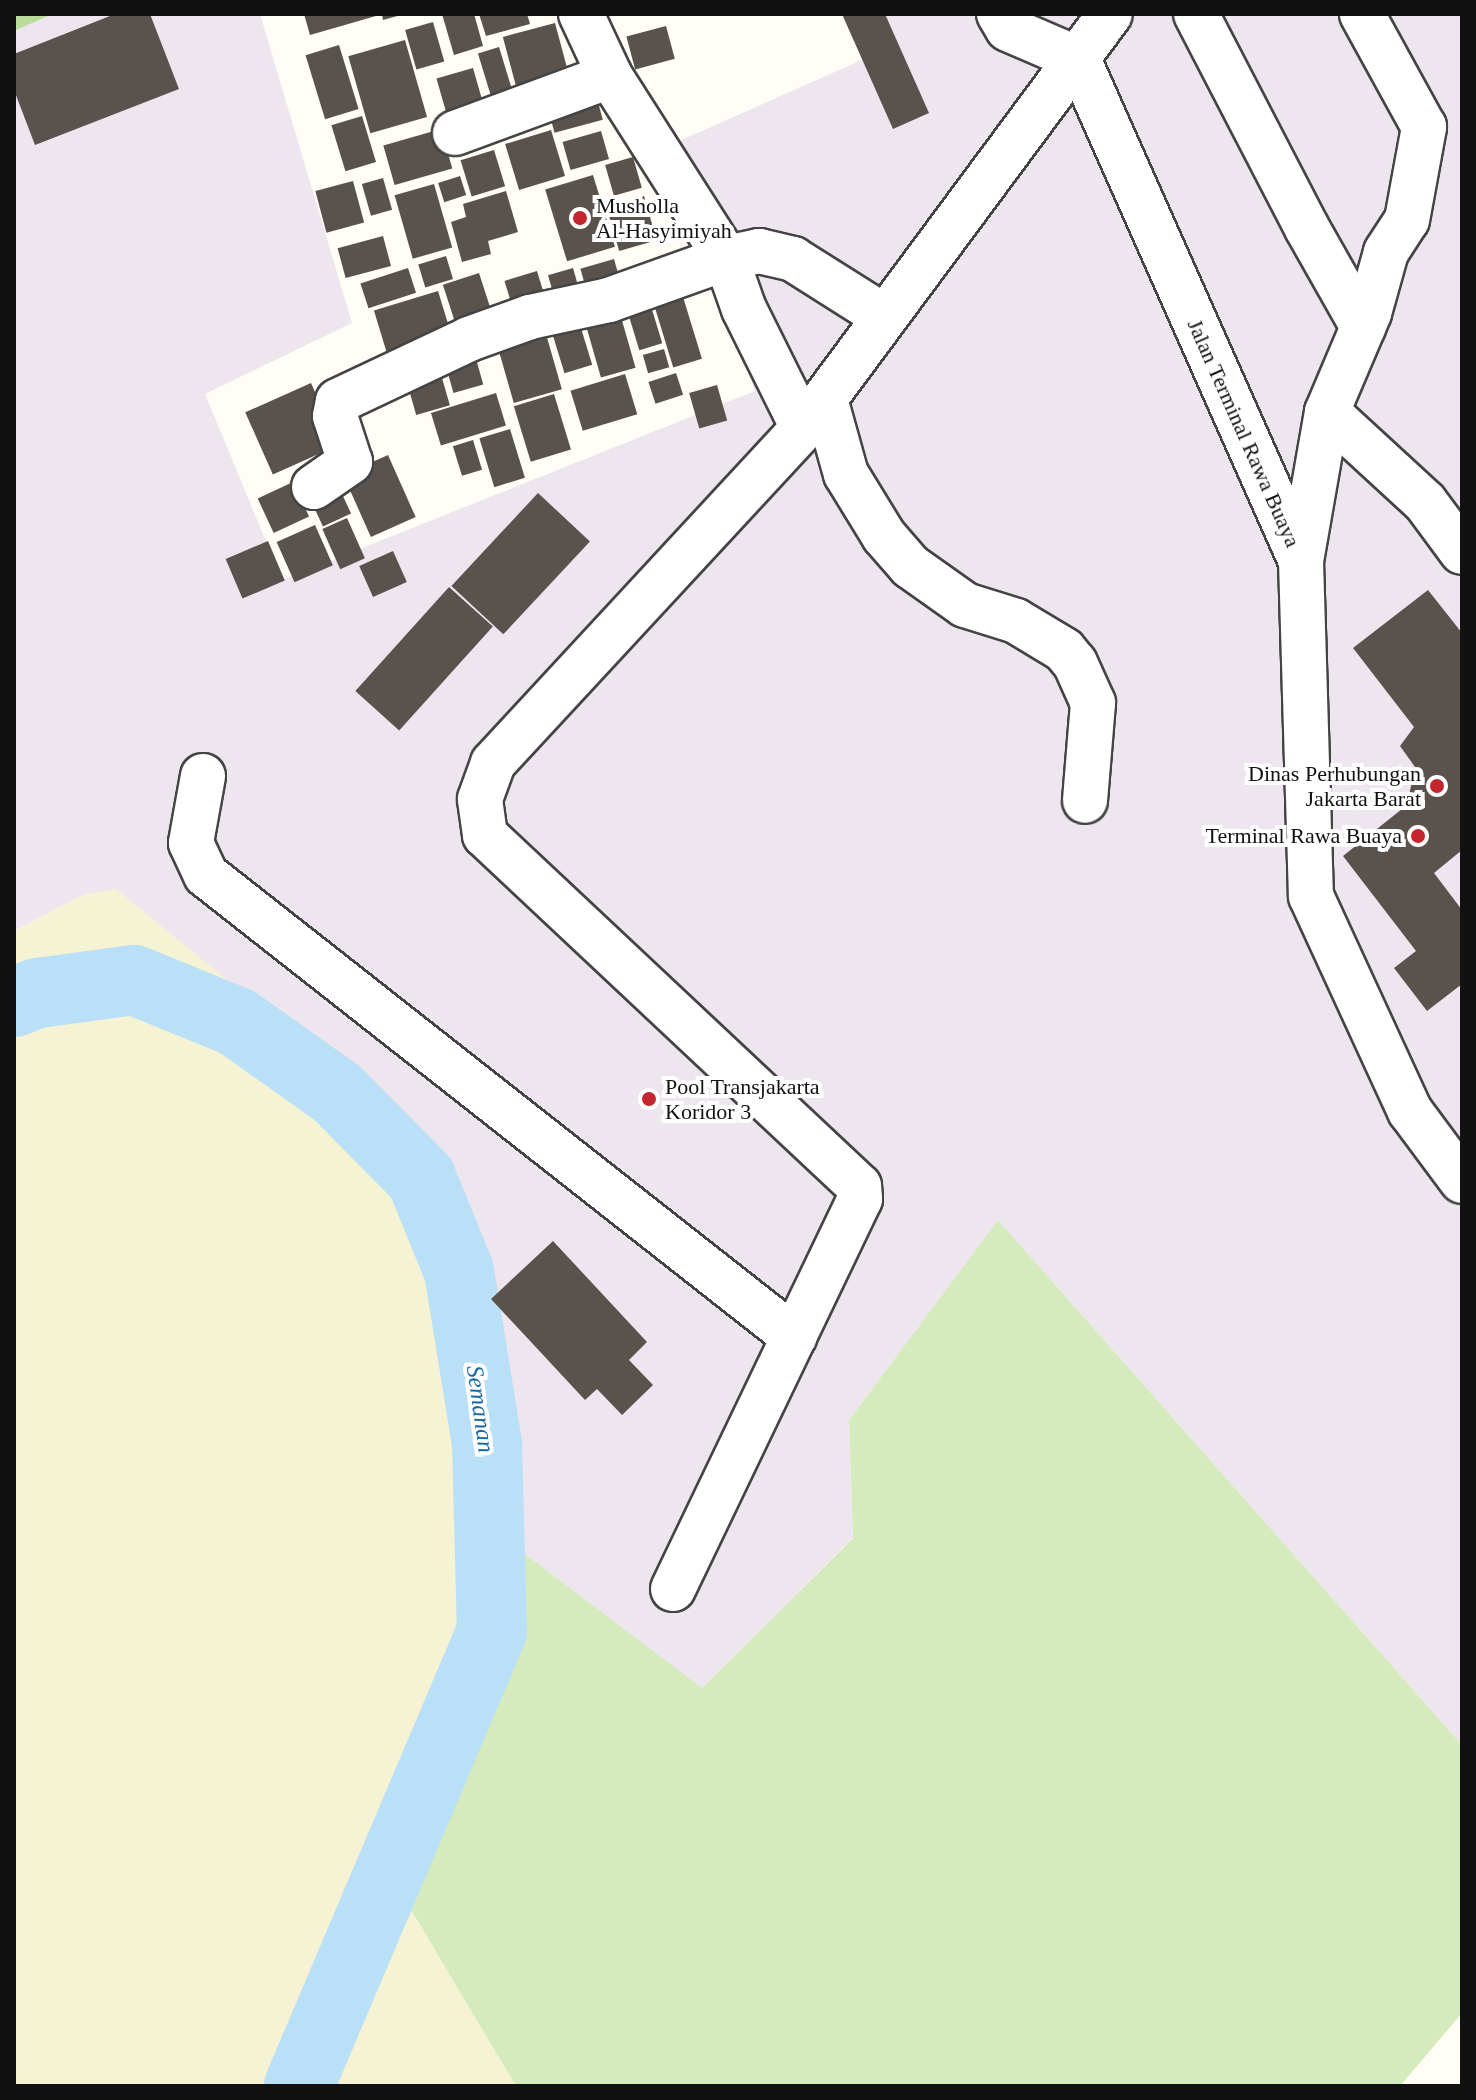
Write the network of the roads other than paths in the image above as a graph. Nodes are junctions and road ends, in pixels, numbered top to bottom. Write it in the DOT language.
graph roads {
  1 [pos="581,14"];
  2 [pos="999,14"];
  3 [pos="1110,14"];
  4 [pos="1196,14"];
  5 [pos="1362,14"];
  6 [pos="1078,59"];
  7 [pos="610,76"];
  8 [pos="455,133"];
  9 [pos="726,258"];
  10 [pos="883,316"];
  11 [pos="1363,327"];
  12 [pos="1327,412"];
  13 [pos="814,414"];
  14 [pos="314,487"];
  15 [pos="1462,552"];
  16 [pos="1301,561"];
  17 [pos="203,776"];
  18 [pos="1085,801"];
  19 [pos="1462,1181"];
  20 [pos="794,1337"];
  21 [pos="673,1589"];
  1 -- 7 [label="street"];
  2 -- 6 [label="street"];
  3 -- 6 [label="street"];
  4 -- 11 [label="street"];
  5 -- 11 [label="street"];
  6 -- 10 [label="street"];
  6 -- 16 [label="street, Jalan Terminal Rawa Buaya"];
  7 -- 8 [label="street"];
  7 -- 9 [label="street"];
  9 -- 10 [label="street"];
  9 -- 13 [label="street"];
  9 -- 14 [label="street"];
  10 -- 13 [label="street"];
  11 -- 12 [label="street"];
  12 -- 15 [label="street"];
  12 -- 16 [label="street"];
  13 -- 18 [label="street"];
  13 -- 20 [label="street"];
  16 -- 19 [label="street, Jalan Terminal Rawa Buaya"];
  17 -- 20 [label="street"];
  20 -- 21 [label="street"];
}
